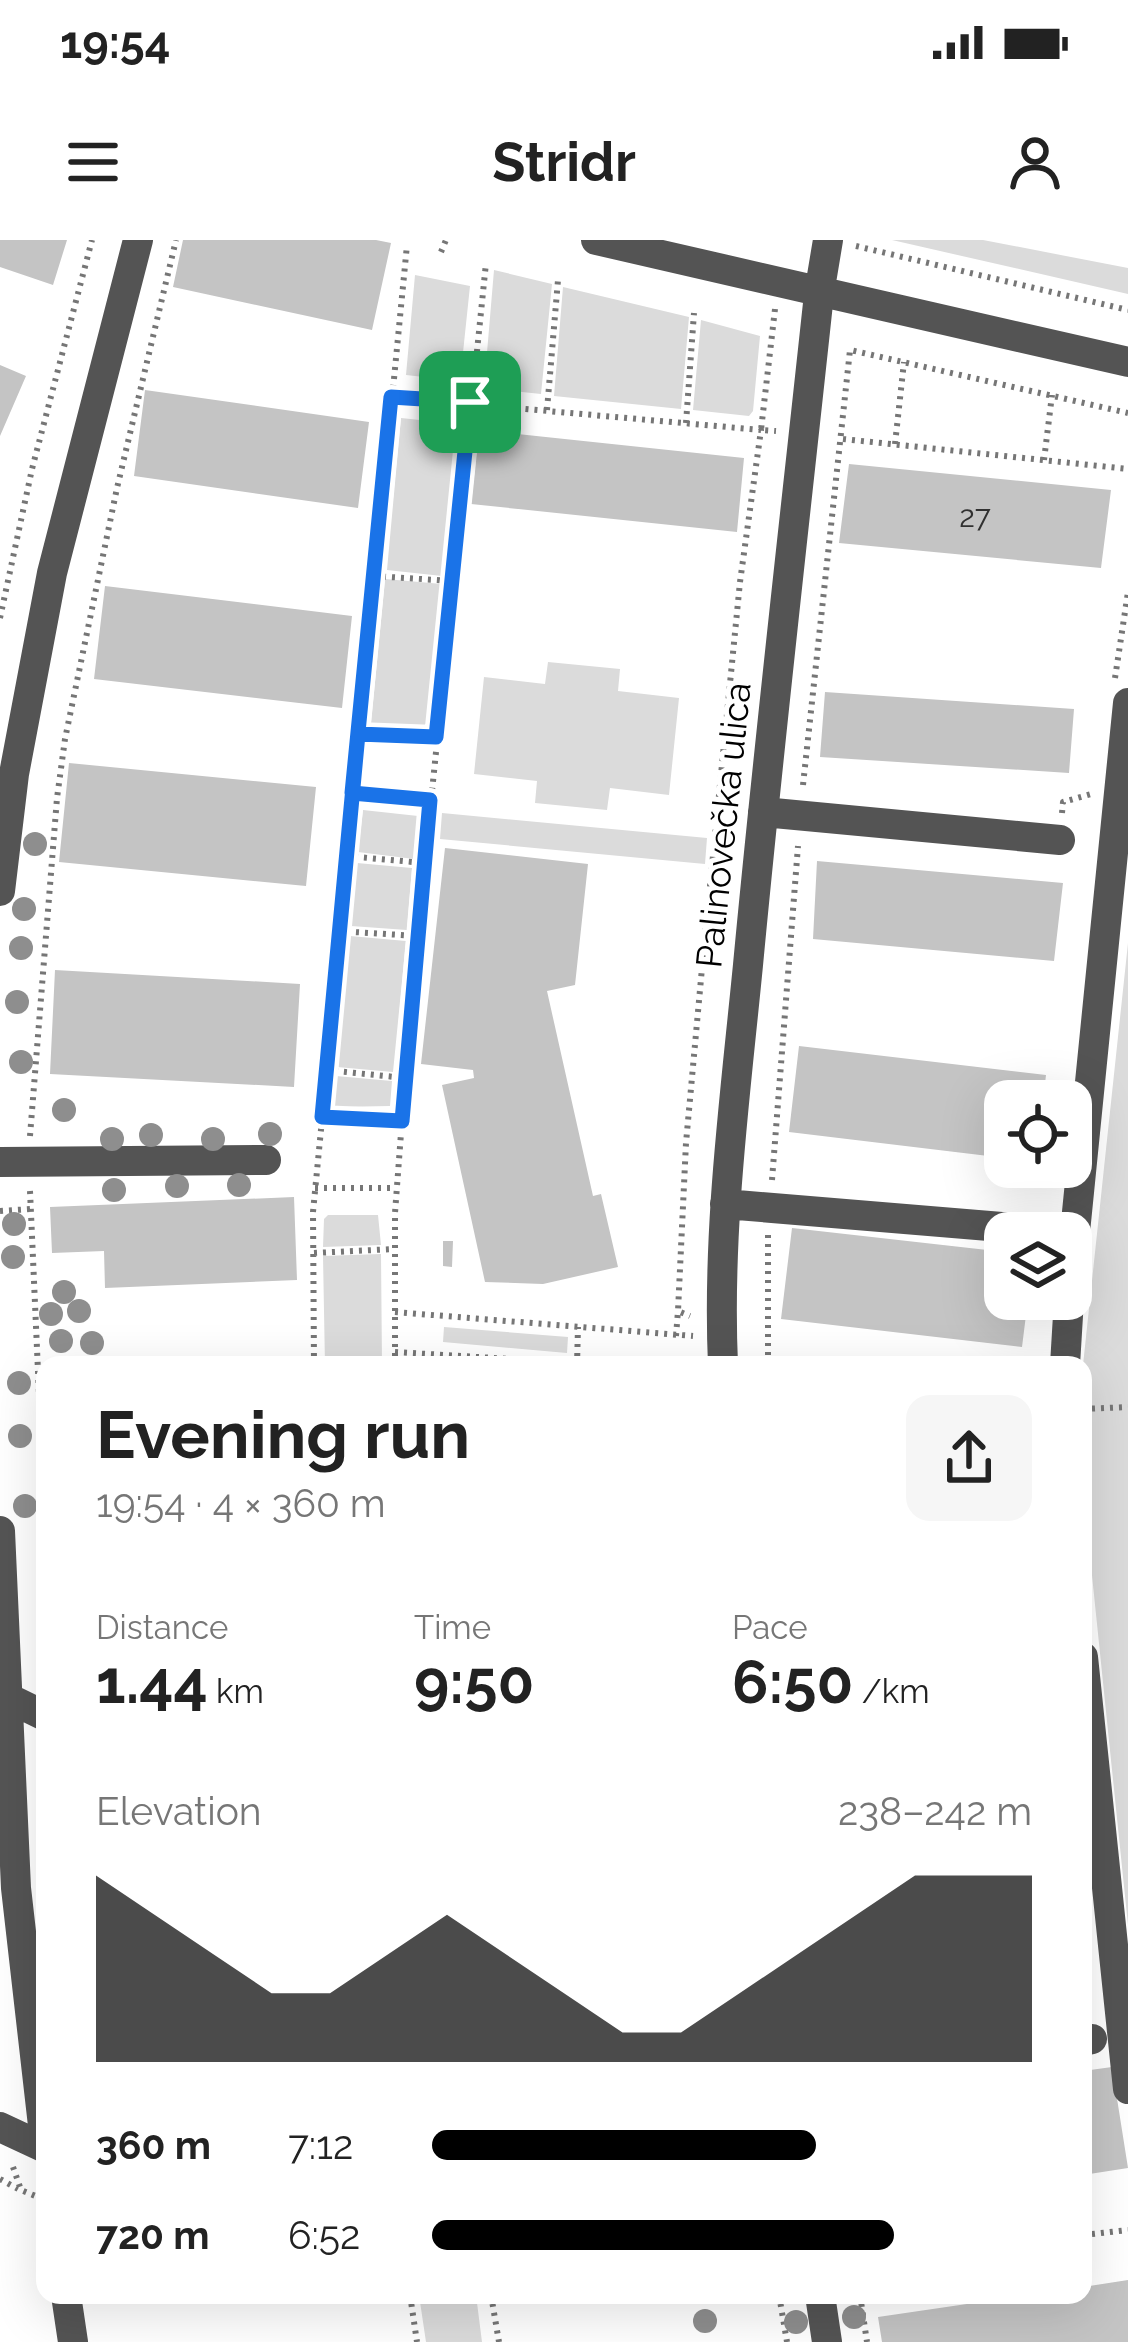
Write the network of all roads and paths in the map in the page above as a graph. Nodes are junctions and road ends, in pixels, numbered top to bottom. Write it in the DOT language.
graph roads {
  1 [pos="92,240"];
  2 [pos="138,240"];
  3 [pos="176,240"];
  4 [pos="446,240"];
  5 [pos="596,240"];
  6 [pos="840,243"];
  7 [pos="406,245"];
  8 [pos="441,252"];
  9 [pos="486,263"];
  10 [pos="558,280"];
  11 [pos="819,294"];
  12 [pos="1128,310"];
  13 [pos="694,313"];
  14 [pos="775,336"];
  15 [pos="904,362"];
  16 [pos="1128,362"];
  17 [pos="1052,395"];
  18 [pos="391,397"];
  19 [pos="470,402"];
  20 [pos="547,410"];
  21 [pos="1128,413"];
  22 [pos="686,423"];
  23 [pos="761,430"];
  24 [pos="803,435"];
  25 [pos="842,439"];
  26 [pos="896,445"];
  27 [pos="1044,460"];
  28 [pos="1128,469"];
  29 [pos="374,576"];
  30 [pos="452,581"];
  31 [pos="0,618"];
  32 [pos="1128,703"];
  33 [pos="358,734"];
  34 [pos="436,737"];
  35 [pos="352,793"];
  36 [pos="430,800"];
  37 [pos="763,812"];
  38 [pos="800,815"];
  39 [pos="1060,841"];
  40 [pos="346,856"];
  41 [pos="424,863"];
  42 [pos="0,891"];
  43 [pos="338,931"];
  44 [pos="417,936"];
  45 [pos="326,1070"];
  46 [pos="405,1078"];
  47 [pos="322,1117"];
  48 [pos="402,1121"];
  49 [pos="266,1160"];
  50 [pos="15,1162"];
  51 [pos="315,1188"];
  52 [pos="397,1188"];
  53 [pos="725,1204"];
  54 [pos="31,1208"];
  55 [pos="769,1208"];
  56 [pos="0,1211"];
  57 [pos="1076,1212"];
  58 [pos="984,1226"];
  59 [pos="395,1249"];
  60 [pos="314,1253"];
  61 [pos="678,1311"];
  62 [pos="395,1312"];
  63 [pos="1068,1320"];
  64 [pos="578,1328"];
  65 [pos="676,1336"];
  66 [pos="395,1352"];
  67 [pos="38,1356"];
  68 [pos="314,1356"];
  69 [pos="395,1356"];
  70 [pos="437,1356"];
  71 [pos="577,1356"];
  72 [pos="723,1356"];
  73 [pos="769,1356"];
  74 [pos="1066,1356"];
  75 [pos="1128,1407"];
  76 [pos="1092,1409"];
  77 [pos="0,1532"];
  78 [pos="4,1696"];
  79 [pos="36,1712"];
  80 [pos="1092,1743"];
  81 [pos="36,2066"];
  82 [pos="1128,2089"];
  83 [pos="0,2127"];
  84 [pos="36,2142"];
  85 [pos="0,2179"];
  86 [pos="20,2190"];
  87 [pos="1128,2230"];
  88 [pos="1092,2234"];
  89 [pos="67,2304"];
  90 [pos="411,2304"];
  91 [pos="493,2304"];
  92 [pos="781,2304"];
  93 [pos="821,2304"];
  94 [pos="861,2304"];
  95 [pos="73,2342"];
  96 [pos="416,2342"];
  97 [pos="499,2342"];
  98 [pos="787,2342"];
  99 [pos="827,2342"];
  100 [pos="867,2342"];
  1 -- 31 [label="path"];
  2 -- 42 [label="street"];
  3 -- 50 [label="path"];
  4 -- 8 [label="path"];
  5 -- 11 [label="street"];
  6 -- 11 [label="street, Palinovečka ulica"];
  6 -- 12 [label="path"];
  7 -- 18 [label="path"];
  9 -- 19 [label="path"];
  10 -- 20 [label="path"];
  11 -- 16 [label="street"];
  11 -- 24 [label="street, Palinovečka ulica"];
  13 -- 22 [label="path"];
  14 -- 23 [label="path"];
  15 -- 17 [label="path"];
  15 -- 25 [label="path"];
  15 -- 26 [label="path"];
  17 -- 21 [label="path"];
  17 -- 27 [label="path"];
  18 -- 19 [label="path"];
  18 -- 29 [label="path"];
  19 -- 20 [label="path"];
  19 -- 30 [label="path"];
  20 -- 22 [label="path"];
  22 -- 23 [label="path"];
  23 -- 24 [label="path"];
  23 -- 61 [label="path"];
  24 -- 25 [label="path"];
  24 -- 37 [label="street, Palinovečka ulica"];
  25 -- 26 [label="path"];
  25 -- 38 [label="path"];
  26 -- 27 [label="path"];
  27 -- 28 [label="path"];
  29 -- 30 [label="path"];
  29 -- 33 [label="path"];
  30 -- 34 [label="path"];
  32 -- 57 [label="street"];
  33 -- 34 [label="path"];
  33 -- 35 [label="path"];
  34 -- 36 [label="path"];
  35 -- 36 [label="path"];
  35 -- 40 [label="path"];
  36 -- 41 [label="path"];
  37 -- 38 [label="street"];
  37 -- 53 [label="street, Palinovečka ulica"];
  38 -- 39 [label="street"];
  38 -- 55 [label="path"];
  40 -- 41 [label="path"];
  40 -- 43 [label="path"];
  41 -- 44 [label="path"];
  43 -- 44 [label="path"];
  43 -- 45 [label="path"];
  44 -- 46 [label="path"];
  45 -- 46 [label="path"];
  45 -- 47 [label="path"];
  46 -- 48 [label="path"];
  47 -- 48 [label="path"];
  47 -- 51 [label="path"];
  48 -- 52 [label="path"];
  49 -- 50 [label="street"];
  50 -- 54 [label="path"];
  51 -- 52 [label="path"];
  51 -- 60 [label="path"];
  52 -- 59 [label="path"];
  53 -- 55 [label="street"];
  53 -- 72 [label="street, Palinovečka ulica"];
  54 -- 56 [label="path"];
  54 -- 67 [label="path"];
  55 -- 58 [label="street"];
  55 -- 73 [label="path"];
  59 -- 60 [label="path"];
  59 -- 62 [label="path"];
  60 -- 68 [label="path"];
  61 -- 65 [label="path"];
  61 -- 65 [label="path"];
  62 -- 64 [label="path"];
  62 -- 66 [label="path"];
  63 -- 74 [label="street"];
  64 -- 65 [label="path"];
  64 -- 71 [label="path"];
  66 -- 69 [label="path"];
  66 -- 70 [label="path"];
  75 -- 76 [label="path"];
  77 -- 78 [label="street"];
  78 -- 79 [label="street"];
  78 -- 81 [label="street"];
  80 -- 82 [label="street"];
  83 -- 84 [label="street"];
  85 -- 86 [label="path"];
  87 -- 88 [label="path"];
  89 -- 95 [label="street"];
  90 -- 96 [label="path"];
  91 -- 97 [label="path"];
  92 -- 98 [label="path"];
  93 -- 99 [label="street"];
  94 -- 100 [label="path"];
}
